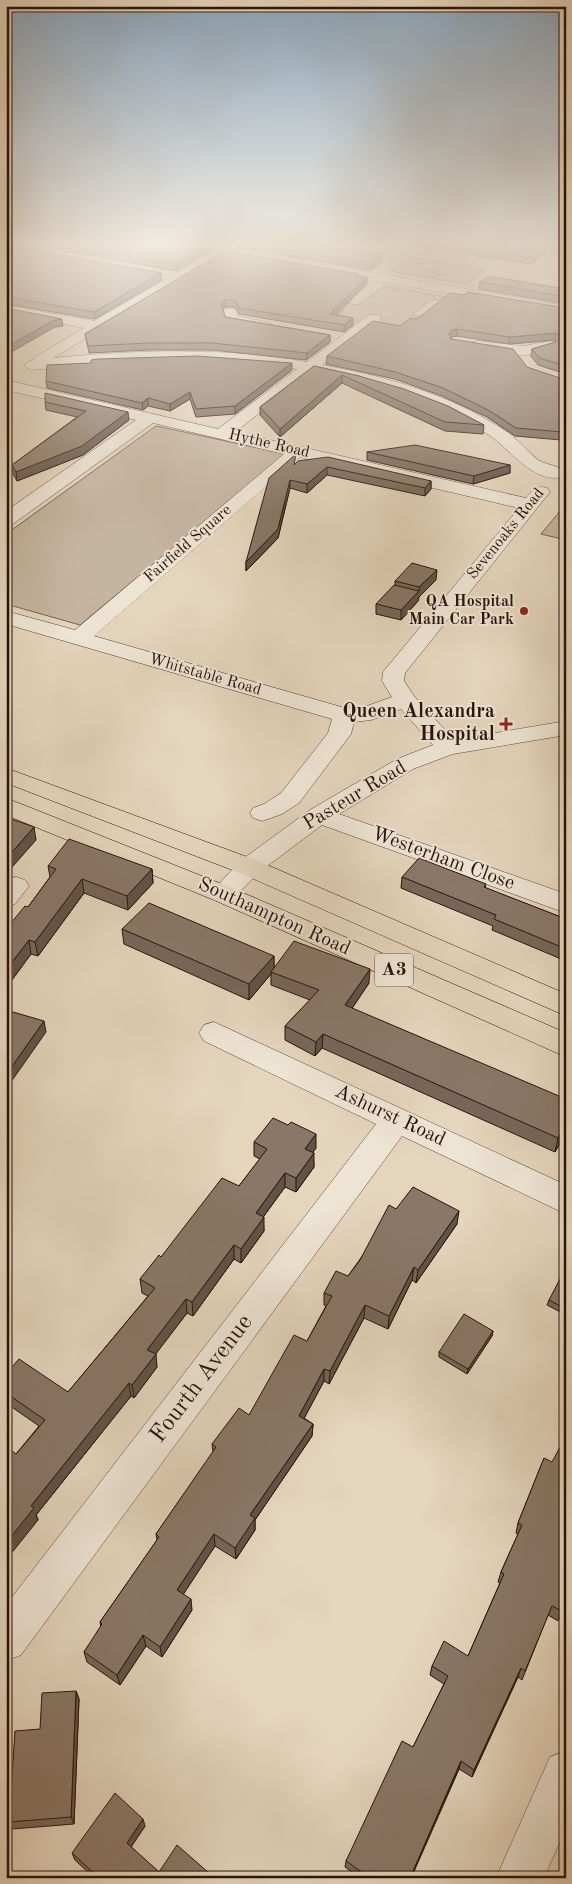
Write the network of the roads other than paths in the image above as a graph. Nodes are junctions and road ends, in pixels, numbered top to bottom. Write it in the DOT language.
graph roads {
  1 [pos="86,333"];
  2 [pos="354,333"];
  3 [pos="328,336"];
  4 [pos="346,339"];
  5 [pos="465,344"];
  6 [pos="550,345"];
  7 [pos="311,366"];
  8 [pos="16,375"];
  9 [pos="151,418"];
  10 [pos="223,433"];
  11 [pos="297,450"];
  12 [pos="561,467"];
  13 [pos="531,505"];
  14 [pos="6,520"];
  15 [pos="6,616"];
  16 [pos="79,638"];
  17 [pos="405,700"];
  18 [pos="344,715"];
  19 [pos="566,728"];
  20 [pos="448,748"];
  21 [pos="6,775"];
  22 [pos="6,806"];
  23 [pos="262,814"];
  24 [pos="320,815"];
  25 [pos="249,866"];
  26 [pos="223,894"];
  27 [pos="566,904"];
  28 [pos="566,1006"];
  29 [pos="214,1033"];
  30 [pos="566,1046"];
  31 [pos="397,1119"];
  32 [pos="566,1200"];
  33 [pos="6,1640"];
  34 [pos="566,1773"];
  35 [pos="520,1878"];
  1 -- 8 [label="street"];
  2 -- 4 [label="street"];
  3 -- 4 [label="street"];
  4 -- 7 [label="street"];
  5 -- 6 [label="street"];
  7 -- 8 [label="street"];
  7 -- 10 [label="street"];
  7 -- 12 [label="street"];
  8 -- 9 [label="street, Hythe Road"];
  9 -- 10 [label="street, Hythe Road"];
  9 -- 14 [label="street"];
  10 -- 11 [label="street, Hythe Road"];
  11 -- 13 [label="street, Hythe Road"];
  11 -- 16 [label="street, Fairfield Square"];
  12 -- 13 [label="street, Sevenoaks Road"];
  13 -- 17 [label="street, Sevenoaks Road"];
  15 -- 16 [label="street, Whitstable Road"];
  16 -- 18 [label="street, Whitstable Road"];
  17 -- 18 [label="street, Whitstable Road"];
  17 -- 20 [label="street, Sevenoaks Road"];
  18 -- 23 [label="street"];
  19 -- 20 [label="street, Pasteur Road"];
  20 -- 24 [label="street, Pasteur Road"];
  21 -- 25 [label="main road, Southampton Road / A3"];
  22 -- 26 [label="main road, Southampton Road / A3"];
  24 -- 25 [label="street, Pasteur Road"];
  24 -- 27 [label="street, Westerham Close"];
  25 -- 26 [label="street, Pasteur Road"];
  25 -- 28 [label="main road, Southampton Road / A3"];
  26 -- 30 [label="main road, Southampton Road / A3"];
  29 -- 31 [label="street, Ashurst Road"];
  31 -- 32 [label="street, Ashurst Road"];
  31 -- 33 [label="street, Fourth Avenue"];
  34 -- 35 [label="street"];
}
